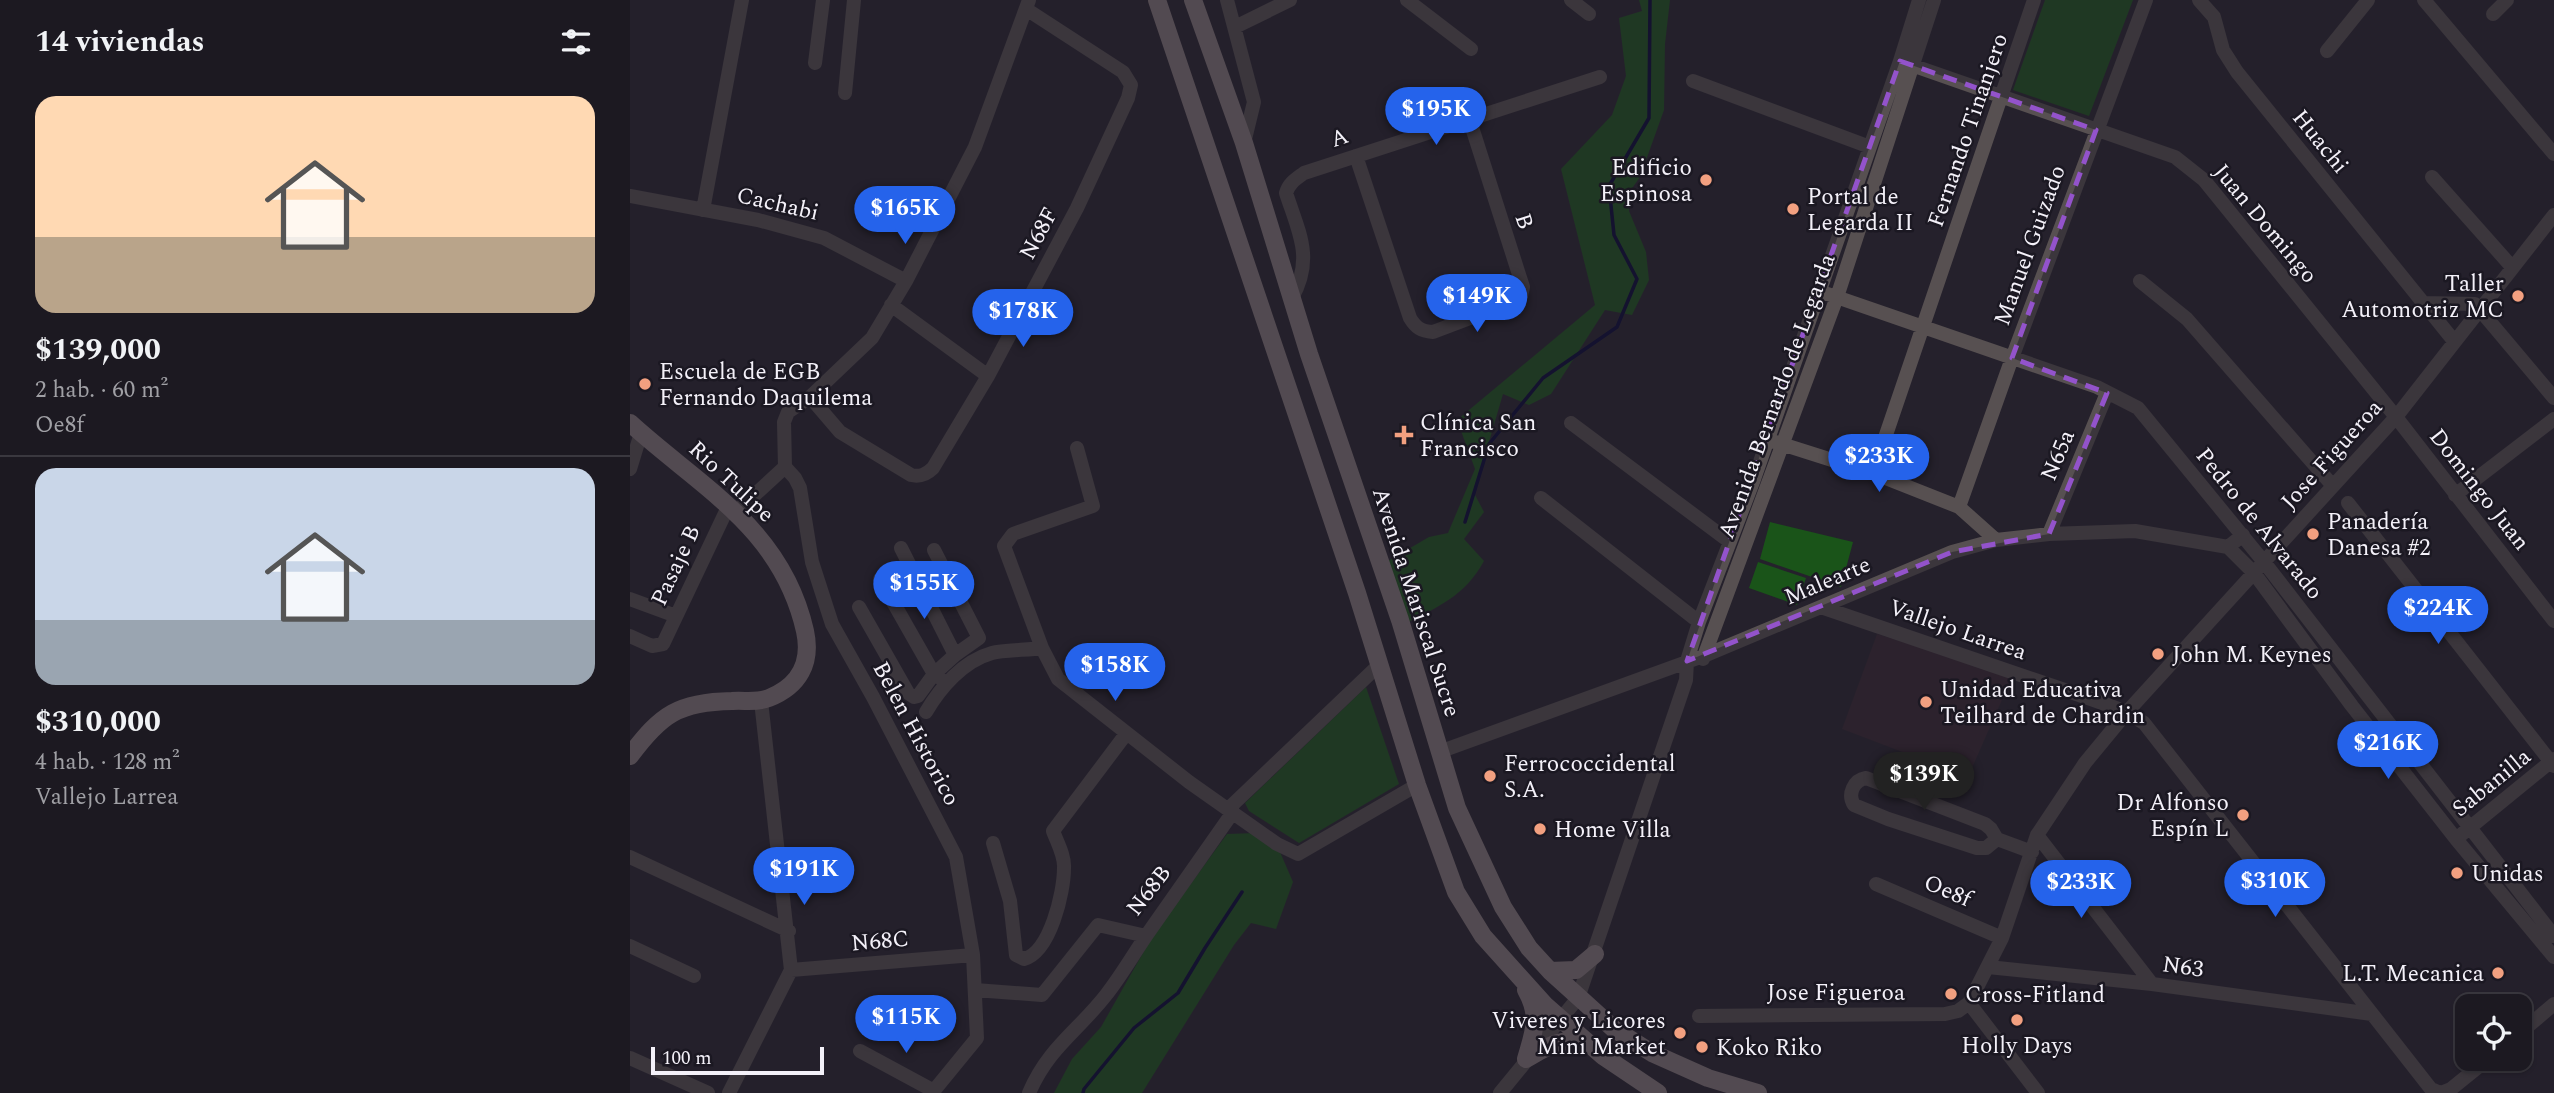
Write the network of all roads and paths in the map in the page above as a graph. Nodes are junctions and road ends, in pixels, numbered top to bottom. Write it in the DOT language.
graph roads {
  1 [pos="742,0"];
  2 [pos="824,0"];
  3 [pos="854,0"];
  4 [pos="1157,0"];
  5 [pos="1193,0"];
  6 [pos="1227,0"];
  7 [pos="1290,0"];
  8 [pos="1407,0"];
  9 [pos="1571,0"];
  10 [pos="1919,0"];
  11 [pos="1934,0"];
  12 [pos="2034,0"];
  13 [pos="2146,0"];
  14 [pos="2199,0"];
  15 [pos="2368,0"];
  16 [pos="2424,0"];
  17 [pos="2507,0"];
  18 [pos="1028,4"];
  19 [pos="1589,14"];
  20 [pos="2493,14"];
  21 [pos="1235,27"];
  22 [pos="1471,49"];
  23 [pos="2327,51"];
  24 [pos="815,63"];
  25 [pos="1907,64"];
  26 [pos="1600,77"];
  27 [pos="1693,81"];
  28 [pos="845,93"];
  29 [pos="2002,99"];
  30 [pos="1469,118"];
  31 [pos="2096,130"];
  32 [pos="1244,143"];
  33 [pos="1870,147"];
  34 [pos="2554,154"];
  35 [pos="1356,156"];
  36 [pos="2432,177"];
  37 [pos="630,196"];
  38 [pos="703,210"];
  39 [pos="2554,215"];
  40 [pos="2512,267"];
  41 [pos="906,281"];
  42 [pos="2140,281"];
  43 [pos="1819,291"];
  44 [pos="1837,297"];
  45 [pos="1292,298"];
  46 [pos="2422,303"];
  47 [pos="891,305"];
  48 [pos="2479,308"];
  49 [pos="1924,326"];
  50 [pos="2454,341"];
  51 [pos="2012,358"];
  52 [pos="988,376"];
  53 [pos="2107,393"];
  54 [pos="810,397"];
  55 [pos="2554,398"];
  56 [pos="2396,417"];
  57 [pos="2554,419"];
  58 [pos="1571,423"];
  59 [pos="635,428"];
  60 [pos="1768,439"];
  61 [pos="1784,445"];
  62 [pos="1077,448"];
  63 [pos="785,467"];
  64 [pos="630,469"];
  65 [pos="1873,473"];
  66 [pos="2333,486"];
  67 [pos="2455,495"];
  68 [pos="1541,498"];
  69 [pos="2348,503"];
  70 [pos="1959,508"];
  71 [pos="733,509"];
  72 [pos="2049,534"];
  73 [pos="2243,536"];
  74 [pos="1996,540"];
  75 [pos="1730,542"];
  76 [pos="2228,547"];
  77 [pos="901,548"];
  78 [pos="934,550"];
  79 [pos="2259,567"];
  80 [pos="880,579"];
  81 [pos="630,599"];
  82 [pos="859,607"];
  83 [pos="1821,607"];
  84 [pos="676,616"];
  85 [pos="2554,621"];
  86 [pos="1699,622"];
  87 [pos="630,636"];
  88 [pos="1042,648"];
  89 [pos="955,655"];
  90 [pos="1706,655"];
  91 [pos="1687,662"];
  92 [pos="1380,664"];
  93 [pos="940,678"];
  94 [pos="1686,680"];
  95 [pos="761,701"];
  96 [pos="926,712"];
  97 [pos="2127,712"];
  98 [pos="1126,734"];
  99 [pos="1439,752"];
  100 [pos="630,755"];
  101 [pos="2553,763"];
  102 [pos="1417,785"];
  103 [pos="1230,810"];
  104 [pos="2469,828"];
  105 [pos="2037,835"];
  106 [pos="1997,839"];
  107 [pos="2456,839"];
  108 [pos="993,843"];
  109 [pos="2032,852"];
  110 [pos="630,857"];
  111 [pos="1876,884"];
  112 [pos="789,931"];
  113 [pos="1146,936"];
  114 [pos="2554,936"];
  115 [pos="2002,938"];
  116 [pos="630,946"];
  117 [pos="1595,954"];
  118 [pos="973,955"];
  119 [pos="2554,957"];
  120 [pos="1988,967"];
  121 [pos="792,970"];
  122 [pos="1549,971"];
  123 [pos="1517,975"];
  124 [pos="694,976"];
  125 [pos="2152,984"];
  126 [pos="975,990"];
  127 [pos="1578,998"];
  128 [pos="1969,1003"];
  129 [pos="2554,1004"];
  130 [pos="2372,1014"];
  131 [pos="1699,1016"];
  132 [pos="1559,1019"];
  133 [pos="2532,1022"];
  134 [pos="1591,1046"];
  135 [pos="860,1051"];
  136 [pos="630,1058"];
  137 [pos="1526,1059"];
  138 [pos="2473,1071"];
  139 [pos="933,1092"];
  140 [pos="708,1093"];
  141 [pos="729,1093"];
  142 [pos="1028,1093"];
  143 [pos="1500,1093"];
  144 [pos="1658,1093"];
  145 [pos="1758,1093"];
  146 [pos="2038,1093"];
  147 [pos="2441,1093"];
  1 -- 38 [label="street"];
  2 -- 24 [label="street"];
  3 -- 28 [label="street"];
  4 -- 92 [label="main road"];
  5 -- 32 [label="main road, Avenida Mariscal Sucre"];
  6 -- 21 [label="street"];
  7 -- 21 [label="street"];
  8 -- 22 [label="street"];
  9 -- 19 [label="street"];
  10 -- 25 [label="street, Avenida Bernardo de Legarda"];
  11 -- 25 [label="street, Avenida Bernardo de Legarda"];
  12 -- 29 [label="street, Fernando Tinanjero"];
  13 -- 31 [label="street, Manuel Guizado"];
  14 -- 46 [label="street, Huachi"];
  15 -- 23 [label="street"];
  16 -- 34 [label="street"];
  17 -- 20 [label="street"];
  18 -- 41 [label="street, Belen Historico"];
  18 -- 52 [label="street, N68F"];
  21 -- 32 [label="street"];
  25 -- 29 [label="street, Juan Domingo"];
  25 -- 33 [label="street, Avenida Bernardo de Legarda"];
  25 -- 44 [label="street, Avenida Bernardo de Legarda"];
  26 -- 30 [label="street, A"];
  27 -- 33 [label="street"];
  29 -- 31 [label="street, Juan Domingo"];
  29 -- 49 [label="street, Fernando Tinanjero"];
  30 -- 35 [label="street, A"];
  30 -- 35 [label="street, B"];
  31 -- 51 [label="street, Manuel Guizado"];
  31 -- 56 [label="street, Juan Domingo"];
  32 -- 45 [label="main road, Avenida Mariscal Sucre"];
  33 -- 43 [label="street, Avenida Bernardo de Legarda"];
  35 -- 45 [label="street, A"];
  36 -- 40 [label="street"];
  37 -- 38 [label="street, Cachabi"];
  38 -- 41 [label="street, Cachabi"];
  39 -- 40 [label="street, Jose Figueroa"];
  40 -- 48 [label="street, Jose Figueroa"];
  41 -- 47 [label="street, Belen Historico"];
  42 -- 66 [label="street"];
  43 -- 44 [label="street, Pedro de Alvarado"];
  43 -- 60 [label="street, Avenida Bernardo de Legarda"];
  44 -- 49 [label="street, Pedro de Alvarado"];
  44 -- 61 [label="street, Avenida Bernardo de Legarda"];
  45 -- 99 [label="main road, Avenida Mariscal Sucre"];
  46 -- 48 [label="street"];
  46 -- 50 [label="street, Huachi"];
  47 -- 52 [label="street"];
  47 -- 54 [label="street, Belen Historico"];
  48 -- 50 [label="street, Jose Figueroa"];
  48 -- 55 [label="street"];
  49 -- 51 [label="street, Pedro de Alvarado"];
  49 -- 65 [label="street, Fernando Tinanjero"];
  50 -- 56 [label="street, Jose Figueroa"];
  51 -- 53 [label="street, Pedro de Alvarado"];
  51 -- 70 [label="street, Manuel Guizado"];
  52 -- 54 [label="street, N68F"];
  53 -- 72 [label="street, N65a"];
  53 -- 73 [label="street, Pedro de Alvarado"];
  54 -- 63 [label="street, Belen Historico"];
  56 -- 66 [label="street, Jose Figueroa"];
  56 -- 67 [label="street, Domingo Juan"];
  57 -- 67 [label="street"];
  58 -- 75 [label="street"];
  59 -- 64 [label="street"];
  59 -- 71 [label="main road, Rio Tulipe"];
  60 -- 61 [label="street"];
  60 -- 75 [label="street, Avenida Bernardo de Legarda"];
  61 -- 65 [label="street"];
  61 -- 90 [label="street, Avenida Bernardo de Legarda"];
  62 -- 88 [label="street"];
  63 -- 71 [label="street"];
  63 -- 118 [label="street, Belen Historico"];
  65 -- 70 [label="street"];
  66 -- 79 [label="street, Jose Figueroa"];
  67 -- 85 [label="street, Domingo Juan"];
  68 -- 86 [label="street"];
  69 -- 101 [label="street"];
  70 -- 74 [label="street"];
  71 -- 84 [label="street, Pasaje B"];
  71 -- 95 [label="main road, Rio Tulipe"];
  72 -- 74 [label="street, Malearte"];
  72 -- 76 [label="street, Malearte"];
  73 -- 76 [label="street"];
  73 -- 79 [label="street, Pedro de Alvarado"];
  74 -- 83 [label="street, Malearte"];
  75 -- 86 [label="street, Avenida Bernardo de Legarda"];
  76 -- 79 [label="street, Pedro de Alvarado"];
  77 -- 89 [label="street"];
  78 -- 89 [label="street"];
  79 -- 97 [label="street, Jose Figueroa"];
  79 -- 104 [label="street, Pedro de Alvarado"];
  79 -- 107 [label="street, Pedro de Alvarado"];
  80 -- 93 [label="street"];
  81 -- 84 [label="street"];
  82 -- 93 [label="street"];
  83 -- 90 [label="street, Malearte"];
  83 -- 97 [label="street, Vallejo Larrea"];
  84 -- 87 [label="street, Pasaje B"];
  86 -- 91 [label="street, Avenida Bernardo de Legarda"];
  88 -- 93 [label="street"];
  88 -- 98 [label="street"];
  89 -- 93 [label="street"];
  90 -- 91 [label="street, Malearte"];
  90 -- 94 [label="street, Avenida Bernardo de Legarda"];
  91 -- 94 [label="street, Avenida Bernardo de Legarda"];
  91 -- 99 [label="street, Malearte"];
  92 -- 102 [label="main road"];
  92 -- 103 [label="street, N68B"];
  93 -- 96 [label="street"];
  94 -- 117 [label="street, Avenida Bernardo de Legarda"];
  95 -- 100 [label="main road, Rio Tulipe"];
  95 -- 112 [label="street"];
  97 -- 105 [label="street, Jose Figueroa"];
  97 -- 130 [label="street, Vallejo Larrea"];
  98 -- 103 [label="street"];
  98 -- 108 [label="street"];
  99 -- 122 [label="main road, Avenida Mariscal Sucre"];
  101 -- 104 [label="street, Sabanilla"];
  102 -- 103 [label="street"];
  102 -- 123 [label="main road"];
  103 -- 113 [label="street, N68B"];
  104 -- 107 [label="street, Sabanilla"];
  104 -- 114 [label="street, Pedro de Alvarado"];
  105 -- 109 [label="street, Jose Figueroa"];
  105 -- 125 [label="street"];
  106 -- 106 [label="street"];
  106 -- 109 [label="street"];
  107 -- 119 [label="street, Pedro de Alvarado"];
  109 -- 115 [label="street, Jose Figueroa"];
  110 -- 112 [label="street"];
  111 -- 115 [label="street, Oe8f"];
  112 -- 121 [label="street"];
  113 -- 126 [label="street, N68B"];
  113 -- 142 [label="street"];
  115 -- 120 [label="street, Jose Figueroa"];
  116 -- 124 [label="street"];
  117 -- 122 [label="main road"];
  117 -- 127 [label="street, Avenida Bernardo de Legarda"];
  118 -- 121 [label="street, N68C"];
  118 -- 126 [label="street, Belen Historico"];
  120 -- 125 [label="street, N63"];
  120 -- 128 [label="street, Jose Figueroa"];
  121 -- 141 [label="street"];
  122 -- 127 [label="main road, Avenida Mariscal Sucre"];
  123 -- 132 [label="main road"];
  123 -- 137 [label="main road"];
  125 -- 130 [label="street, N63"];
  126 -- 139 [label="street, Belen Historico"];
  127 -- 132 [label="street, Avenida Bernardo de Legarda"];
  127 -- 145 [label="main road, Avenida Mariscal Sucre"];
  128 -- 131 [label="street, Jose Figueroa"];
  128 -- 146 [label="street"];
  129 -- 133 [label="street"];
  130 -- 147 [label="street, Vallejo Larrea"];
  132 -- 134 [label="main road"];
  132 -- 137 [label="street, Avenida Bernardo de Legarda"];
  134 -- 137 [label="main road"];
  134 -- 144 [label="main road"];
  135 -- 139 [label="street"];
  136 -- 140 [label="street"];
  137 -- 143 [label="street, Avenida Bernardo de Legarda"];
  138 -- 147 [label="street"];
}
